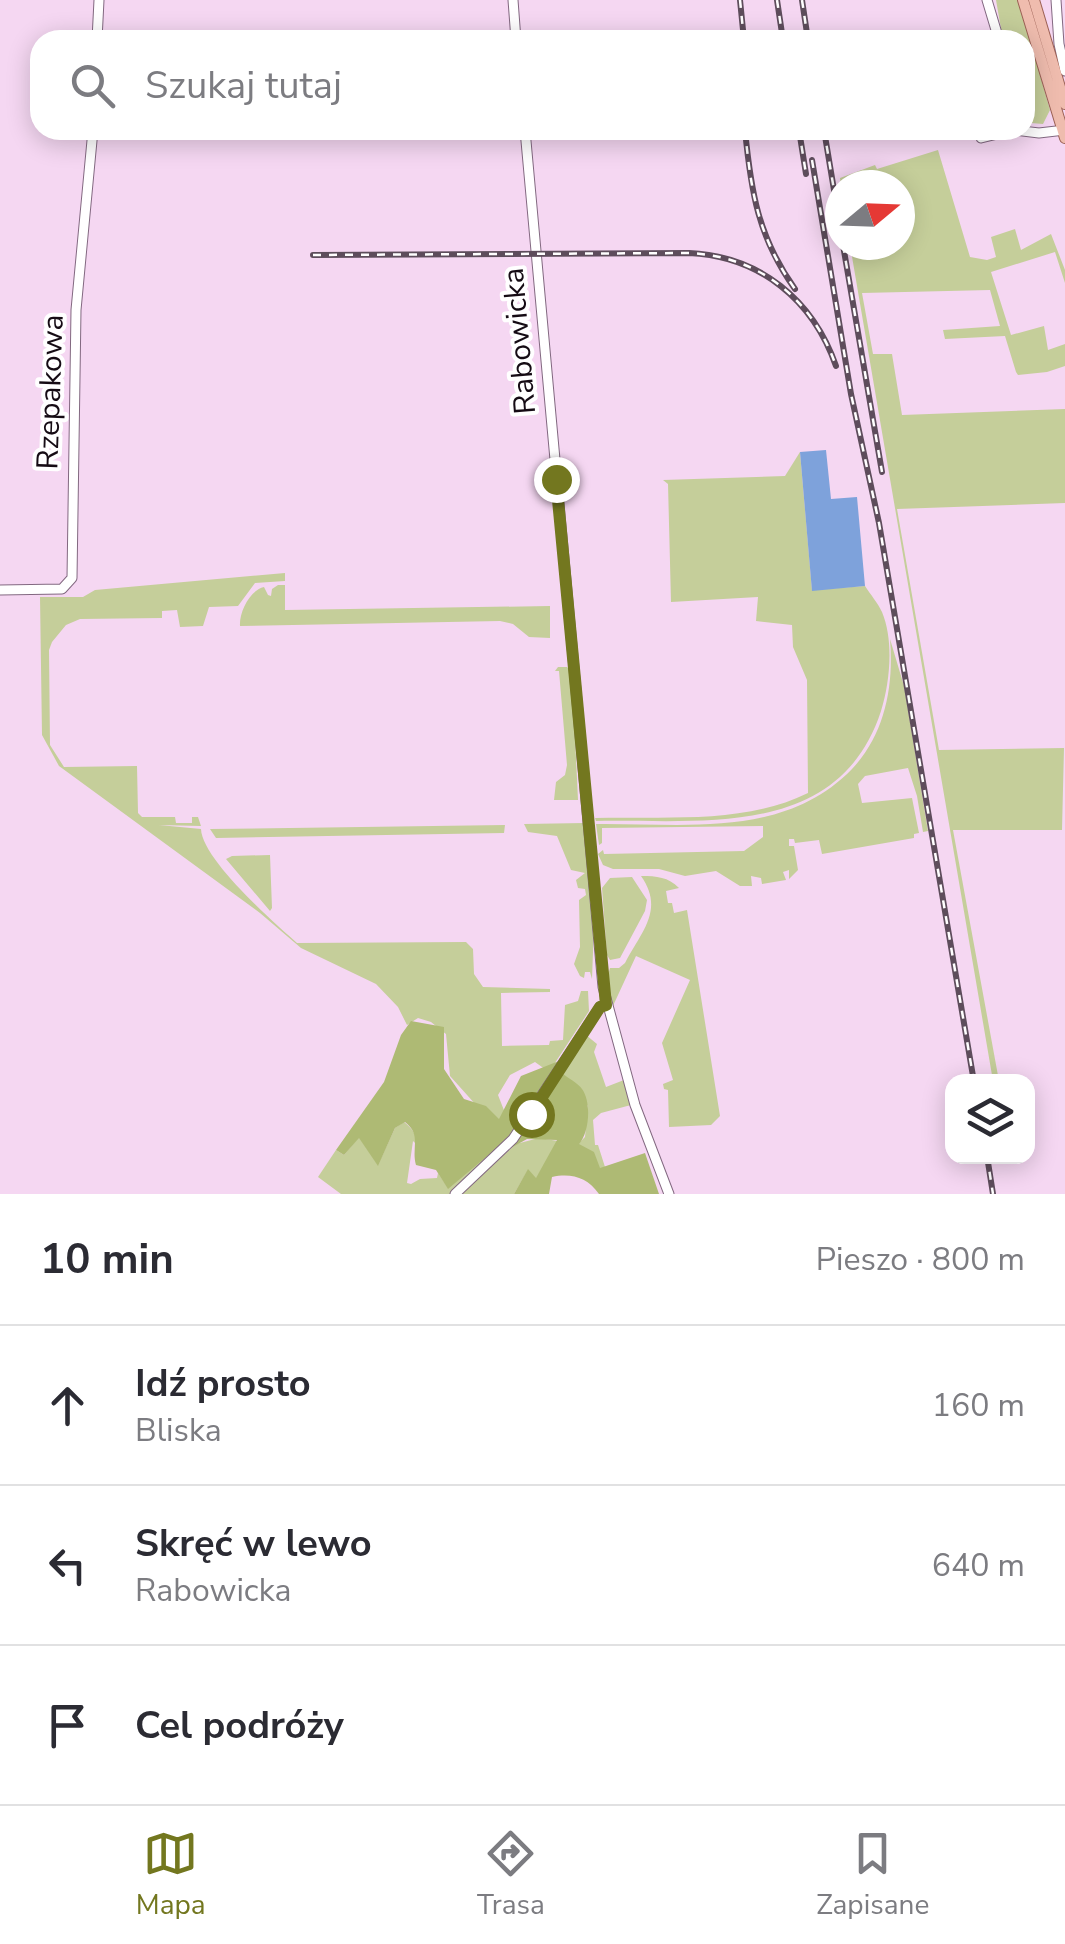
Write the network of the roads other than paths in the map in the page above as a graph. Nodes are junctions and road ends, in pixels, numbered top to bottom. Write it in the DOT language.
graph roads {
  1 [pos="99,0"];
  2 [pos="512,0"];
  3 [pos="987,0"];
  4 [pos="1023,0"];
  5 [pos="1034,0"];
  6 [pos="1056,0"];
  7 [pos="98,30"];
  8 [pos="515,30"];
  9 [pos="996,30"];
  10 [pos="1032,30"];
  11 [pos="1035,40"];
  12 [pos="1065,71"];
  13 [pos="1050,89"];
  14 [pos="1065,104"];
  15 [pos="1035,129"];
  16 [pos="1048,129"];
  17 [pos="1064,132"];
  18 [pos="91,140"];
  19 [pos="525,140"];
  20 [pos="0,590"];
  21 [pos="606,1005"];
  22 [pos="455,1194"];
  23 [pos="669,1194"];
  1 -- 7 [label="street"];
  2 -- 8 [label="street"];
  3 -- 9 [label="street"];
  4 -- 10 [label="main road"];
  5 -- 14 [label="main road"];
  6 -- 12 [label="street"];
  11 -- 13 [label="main road"];
  13 -- 16 [label="street"];
  13 -- 17 [label="main road"];
  15 -- 16 [label="street"];
  16 -- 17 [label="street"];
  16 -- 17 [label="street"];
  18 -- 20 [label="street, Rzepakowa"];
  19 -- 21 [label="street, Rabowicka"];
  21 -- 22 [label="street"];
  21 -- 23 [label="street, Rabowicka"];
}
